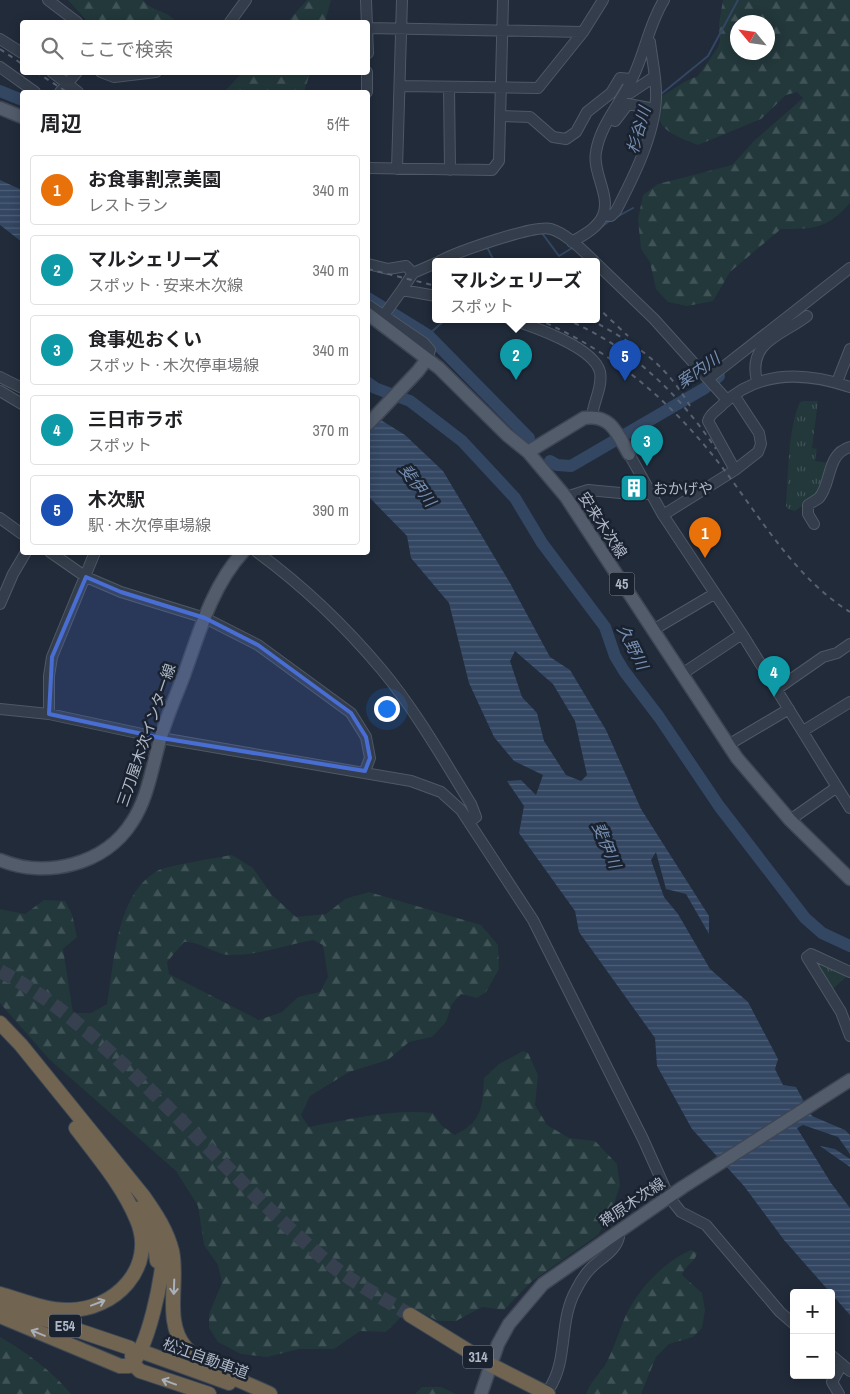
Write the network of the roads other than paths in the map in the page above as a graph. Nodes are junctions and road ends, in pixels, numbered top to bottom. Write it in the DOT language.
graph roads {
  1 [pos="48,0"];
  2 [pos="246,0"];
  3 [pos="366,0"];
  4 [pos="402,0"];
  5 [pos="503,0"];
  6 [pos="603,0"];
  7 [pos="664,0"];
  8 [pos="74,20"];
  9 [pos="231,20"];
  10 [pos="367,20"];
  11 [pos="370,28"];
  12 [pos="401,28"];
  13 [pos="502,31"];
  14 [pos="583,32"];
  15 [pos="0,38"];
  16 [pos="647,40"];
  17 [pos="20,52"];
  18 [pos="0,67"];
  19 [pos="56,75"];
  20 [pos="74,75"];
  21 [pos="108,75"];
  22 [pos="129,75"];
  23 [pos="367,75"];
  24 [pos="654,77"];
  25 [pos="632,80"];
  26 [pos="66,83"];
  27 [pos="400,86"];
  28 [pos="449,87"];
  29 [pos="501,88"];
  30 [pos="32,90"];
  31 [pos="61,90"];
  32 [pos="75,90"];
  33 [pos="367,90"];
  34 [pos="624,93"];
  35 [pos="0,108"];
  36 [pos="655,110"];
  37 [pos="20,116"];
  38 [pos="500,116"];
  39 [pos="608,123"];
  40 [pos="370,168"];
  41 [pos="397,169"];
  42 [pos="450,170"];
  43 [pos="603,215"];
  44 [pos="572,242"];
  45 [pos="448,258"];
  46 [pos="590,258"];
  47 [pos="370,264"];
  48 [pos="432,266"];
  49 [pos="600,267"];
  50 [pos="850,268"];
  51 [pos="413,273"];
  52 [pos="402,290"];
  53 [pos="432,295"];
  54 [pos="370,306"];
  55 [pos="386,311"];
  56 [pos="370,316"];
  57 [pos="807,316"];
  58 [pos="519,323"];
  59 [pos="760,344"];
  60 [pos="850,349"];
  61 [pos="427,359"];
  62 [pos="0,376"];
  63 [pos="758,381"];
  64 [pos="710,382"];
  65 [pos="837,382"];
  66 [pos="20,387"];
  67 [pos="850,387"];
  68 [pos="0,391"];
  69 [pos="730,398"];
  70 [pos="20,403"];
  71 [pos="592,417"];
  72 [pos="370,422"];
  73 [pos="850,447"];
  74 [pos="528,452"];
  75 [pos="629,454"];
  76 [pos="735,470"];
  77 [pos="650,493"];
  78 [pos="566,497"];
  79 [pos="663,515"];
  80 [pos="0,518"];
  81 [pos="814,524"];
  82 [pos="20,533"];
  83 [pos="24,555"];
  84 [pos="54,555"];
  85 [pos="94,555"];
  86 [pos="241,555"];
  87 [pos="261,555"];
  88 [pos="86,577"];
  89 [pos="714,594"];
  90 [pos="0,604"];
  91 [pos="205,618"];
  92 [pos="654,630"];
  93 [pos="742,634"];
  94 [pos="850,644"];
  95 [pos="682,674"];
  96 [pos="777,689"];
  97 [pos="850,702"];
  98 [pos="0,709"];
  99 [pos="789,709"];
  100 [pos="49,714"];
  101 [pos="803,731"];
  102 [pos="161,738"];
  103 [pos="728,745"];
  104 [pos="365,772"];
  105 [pos="837,787"];
  106 [pos="850,808"];
  107 [pos="790,820"];
  108 [pos="470,821"];
  109 [pos="0,860"];
  110 [pos="850,879"];
  111 [pos="850,972"];
  112 [pos="0,1023"];
  113 [pos="0,1032"];
  114 [pos="850,1036"];
  115 [pos="850,1080"];
  116 [pos="119,1186"];
  117 [pos="669,1197"];
  118 [pos="161,1223"];
  119 [pos="616,1232"];
  120 [pos="0,1294"];
  121 [pos="0,1304"];
  122 [pos="410,1315"];
  123 [pos="0,1316"];
  124 [pos="790,1321"];
  125 [pos="835,1358"];
  126 [pos="133,1364"];
  127 [pos="490,1364"];
  128 [pos="846,1367"];
  129 [pos="549,1392"];
  130 [pos="209,1394"];
  131 [pos="257,1394"];
  132 [pos="270,1394"];
  133 [pos="481,1394"];
  134 [pos="839,1394"];
  1 -- 8 [label="street"];
  2 -- 9 [label="street"];
  3 -- 10 [label="street"];
  4 -- 12 [label="street"];
  5 -- 13 [label="street"];
  6 -- 14 [label="street"];
  7 -- 16 [label="street"];
  11 -- 12 [label="street"];
  12 -- 13 [label="street"];
  12 -- 27 [label="street"];
  13 -- 14 [label="street"];
  13 -- 29 [label="street"];
  14 -- 29 [label="street"];
  15 -- 17 [label="street"];
  16 -- 24 [label="street"];
  16 -- 25 [label="street"];
  18 -- 30 [label="street"];
  19 -- 26 [label="street"];
  20 -- 26 [label="street"];
  21 -- 22 [label="street"];
  23 -- 33 [label="street"];
  24 -- 34 [label="street"];
  24 -- 36 [label="street"];
  25 -- 34 [label="street"];
  25 -- 38 [label="street"];
  26 -- 31 [label="street"];
  26 -- 32 [label="street"];
  27 -- 28 [label="street"];
  27 -- 41 [label="street"];
  28 -- 29 [label="street"];
  28 -- 42 [label="street"];
  29 -- 38 [label="street"];
  34 -- 39 [label="street"];
  35 -- 37 [label="main road"];
  36 -- 39 [label="street"];
  36 -- 43 [label="street"];
  38 -- 42 [label="street"];
  39 -- 43 [label="street"];
  40 -- 41 [label="street"];
  41 -- 42 [label="street"];
  43 -- 44 [label="street"];
  44 -- 45 [label="street"];
  44 -- 46 [label="street"];
  47 -- 51 [label="street"];
  48 -- 51 [label="street"];
  49 -- 64 [label="street"];
  50 -- 59 [label="street"];
  51 -- 52 [label="street"];
  52 -- 53 [label="street"];
  52 -- 55 [label="street"];
  54 -- 55 [label="street"];
  55 -- 61 [label="street"];
  56 -- 61 [label="main road, 安来木次線 / 45"];
  57 -- 59 [label="street"];
  58 -- 71 [label="street"];
  59 -- 63 [label="street"];
  59 -- 64 [label="street"];
  60 -- 65 [label="street"];
  61 -- 72 [label="main road"];
  61 -- 74 [label="main road, 安来木次線 / 45"];
  62 -- 66 [label="street"];
  63 -- 65 [label="street"];
  63 -- 69 [label="street"];
  64 -- 69 [label="street"];
  65 -- 67 [label="street"];
  68 -- 70 [label="street"];
  69 -- 76 [label="street"];
  69 -- 76 [label="street"];
  71 -- 74 [label="main road"];
  71 -- 75 [label="main road"];
  73 -- 81 [label="street"];
  74 -- 78 [label="main road, 安来木次線 / 45"];
  75 -- 77 [label="street"];
  76 -- 79 [label="street"];
  77 -- 78 [label="street"];
  77 -- 79 [label="street"];
  78 -- 92 [label="main road, 安来木次線 / 45"];
  79 -- 89 [label="street"];
  80 -- 82 [label="street"];
  83 -- 90 [label="street"];
  84 -- 88 [label="street"];
  85 -- 88 [label="street"];
  86 -- 91 [label="main road, 三刀屋木次インター線"];
  87 -- 108 [label="street"];
  88 -- 91 [label="street"];
  88 -- 100 [label="street"];
  89 -- 92 [label="street"];
  89 -- 93 [label="street"];
  91 -- 102 [label="main road, 三刀屋木次インター線"];
  91 -- 104 [label="street"];
  92 -- 95 [label="main road, 安来木次線 / 45"];
  93 -- 95 [label="street"];
  93 -- 96 [label="street"];
  94 -- 96 [label="street"];
  95 -- 103 [label="main road, 安来木次線 / 45"];
  96 -- 99 [label="street"];
  97 -- 101 [label="street"];
  98 -- 100 [label="street"];
  99 -- 101 [label="street"];
  99 -- 103 [label="street"];
  100 -- 102 [label="street"];
  101 -- 105 [label="street"];
  102 -- 104 [label="street"];
  102 -- 109 [label="main road, 三刀屋木次インター線"];
  103 -- 107 [label="main road, 安来木次線 / 45"];
  104 -- 108 [label="street"];
  105 -- 106 [label="street"];
  105 -- 107 [label="street"];
  107 -- 110 [label="main road, 安来木次線 / 45"];
  108 -- 117 [label="street"];
  111 -- 114 [label="street"];
  112 -- 118 [label="highway"];
  113 -- 116 [label="highway"];
  115 -- 117 [label="main road, 稗原木次線"];
  120 -- 116 [label="highway, one-way"];
  116 -- 126 [label="highway"];
  117 -- 119 [label="main road, 稗原木次線"];
  117 -- 124 [label="street"];
  118 -- 126 [label="highway"];
  118 -- 132 [label="highway, one-way"];
  119 -- 127 [label="main road, 稗原木次線"];
  119 -- 129 [label="street"];
  121 -- 131 [label="highway, 松江自動車道 / E54"];
  122 -- 127 [label="highway, 314"];
  126 -- 123 [label="highway, one-way"];
  125 -- 128 [label="street"];
  130 -- 126 [label="highway, one-way"];
  127 -- 129 [label="highway, 314"];
  127 -- 133 [label="main road, 稗原木次線"];
  128 -- 134 [label="street"];
}
